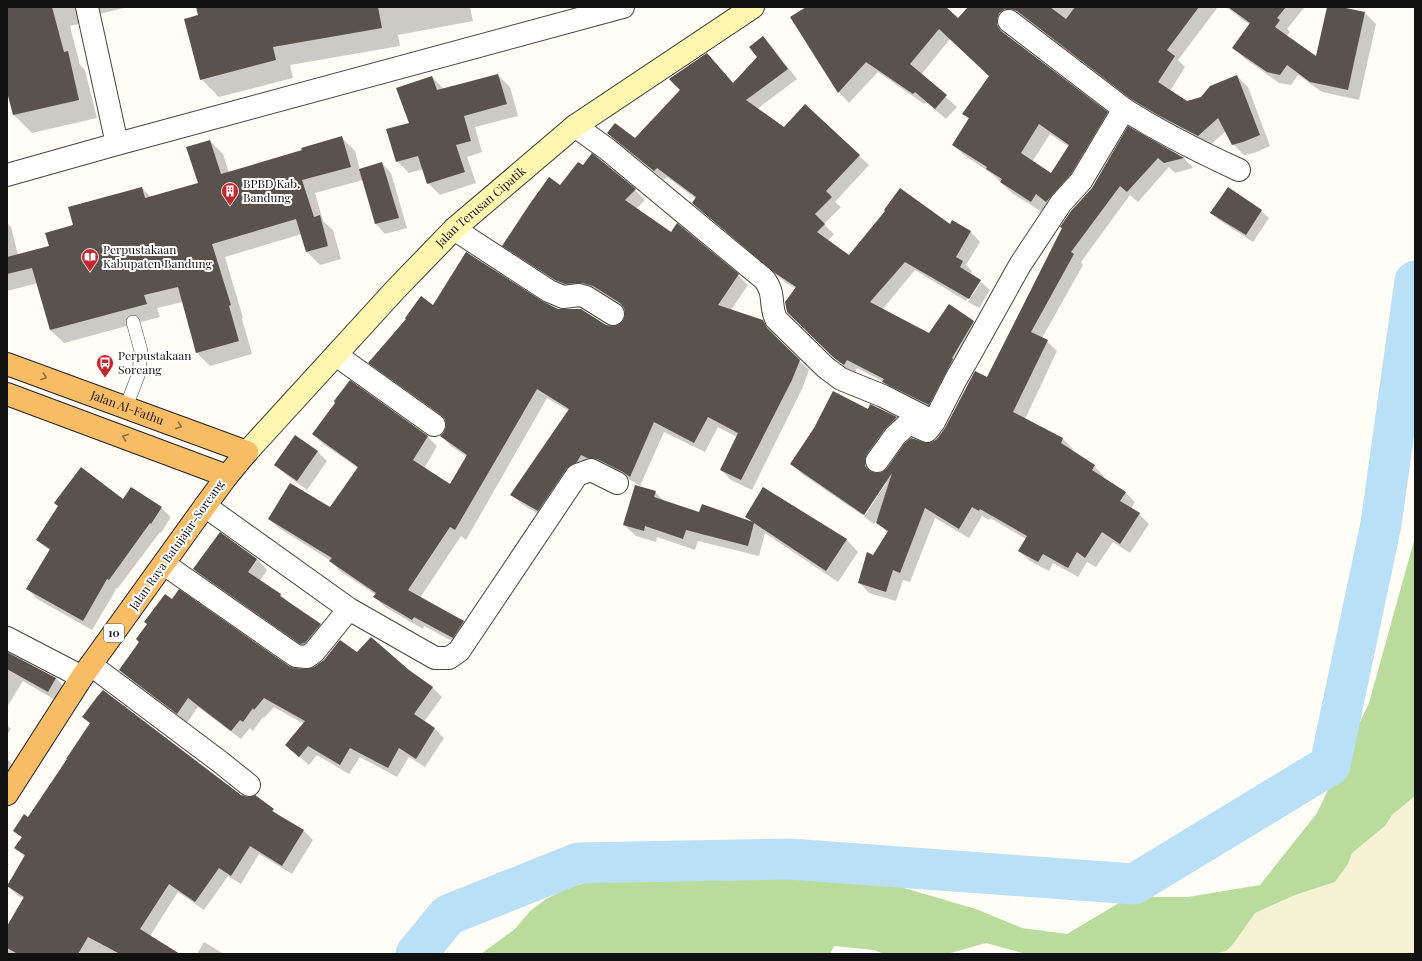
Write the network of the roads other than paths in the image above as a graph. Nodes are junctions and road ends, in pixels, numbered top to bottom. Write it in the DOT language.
graph roads {
  1 [pos="87,7"];
  2 [pos="623,7"];
  3 [pos="753,7"];
  4 [pos="1009,21"];
  5 [pos="1124,109"];
  6 [pos="575,126"];
  7 [pos="117,144"];
  8 [pos="1239,170"];
  9 [pos="7,175"];
  10 [pos="454,229"];
  11 [pos="613,314"];
  12 [pos="134,322"];
  13 [pos="336,354"];
  14 [pos="7,364"];
  15 [pos="7,394"];
  16 [pos="126,407"];
  17 [pos="934,422"];
  18 [pos="434,425"];
  19 [pos="247,452"];
  20 [pos="877,462"];
  21 [pos="226,476"];
  22 [pos="618,483"];
  23 [pos="204,506"];
  24 [pos="164,564"];
  25 [pos="349,609"];
  26 [pos="7,638"];
  27 [pos="87,671"];
  28 [pos="249,785"];
  29 [pos="7,794"];
  1 -- 7 [label="street"];
  2 -- 7 [label="street"];
  3 -- 6 [label="main road, Jalan Terusan Cipatik"];
  4 -- 5 [label="street"];
  5 -- 8 [label="street"];
  5 -- 17 [label="street"];
  6 -- 10 [label="main road, Jalan Terusan Cipatik"];
  6 -- 17 [label="street"];
  7 -- 9 [label="street"];
  10 -- 11 [label="street"];
  10 -- 13 [label="main road, Jalan Terusan Cipatik"];
  12 -- 16 [label="lane"];
  13 -- 18 [label="street"];
  13 -- 19 [label="main road, Jalan Terusan Cipatik"];
  14 -- 16 [label="highway, Jalan Al-Fathu, one-way"];
  21 -- 15 [label="highway, one-way"];
  16 -- 19 [label="highway, Jalan Al-Fathu, one-way"];
  17 -- 20 [label="street"];
  19 -- 21 [label="highway, 10"];
  21 -- 23 [label="highway, Jalan Raya Batujajar-Soreang / 10"];
  22 -- 25 [label="street"];
  23 -- 24 [label="highway, Jalan Raya Batujajar-Soreang / 10"];
  23 -- 25 [label="street"];
  24 -- 25 [label="street"];
  24 -- 27 [label="highway, Jalan Raya Batujajar-Soreang / 10"];
  26 -- 27 [label="street"];
  27 -- 28 [label="street"];
  27 -- 29 [label="highway, Jalan Raya Batujajar-Soreang / 10"];
}
